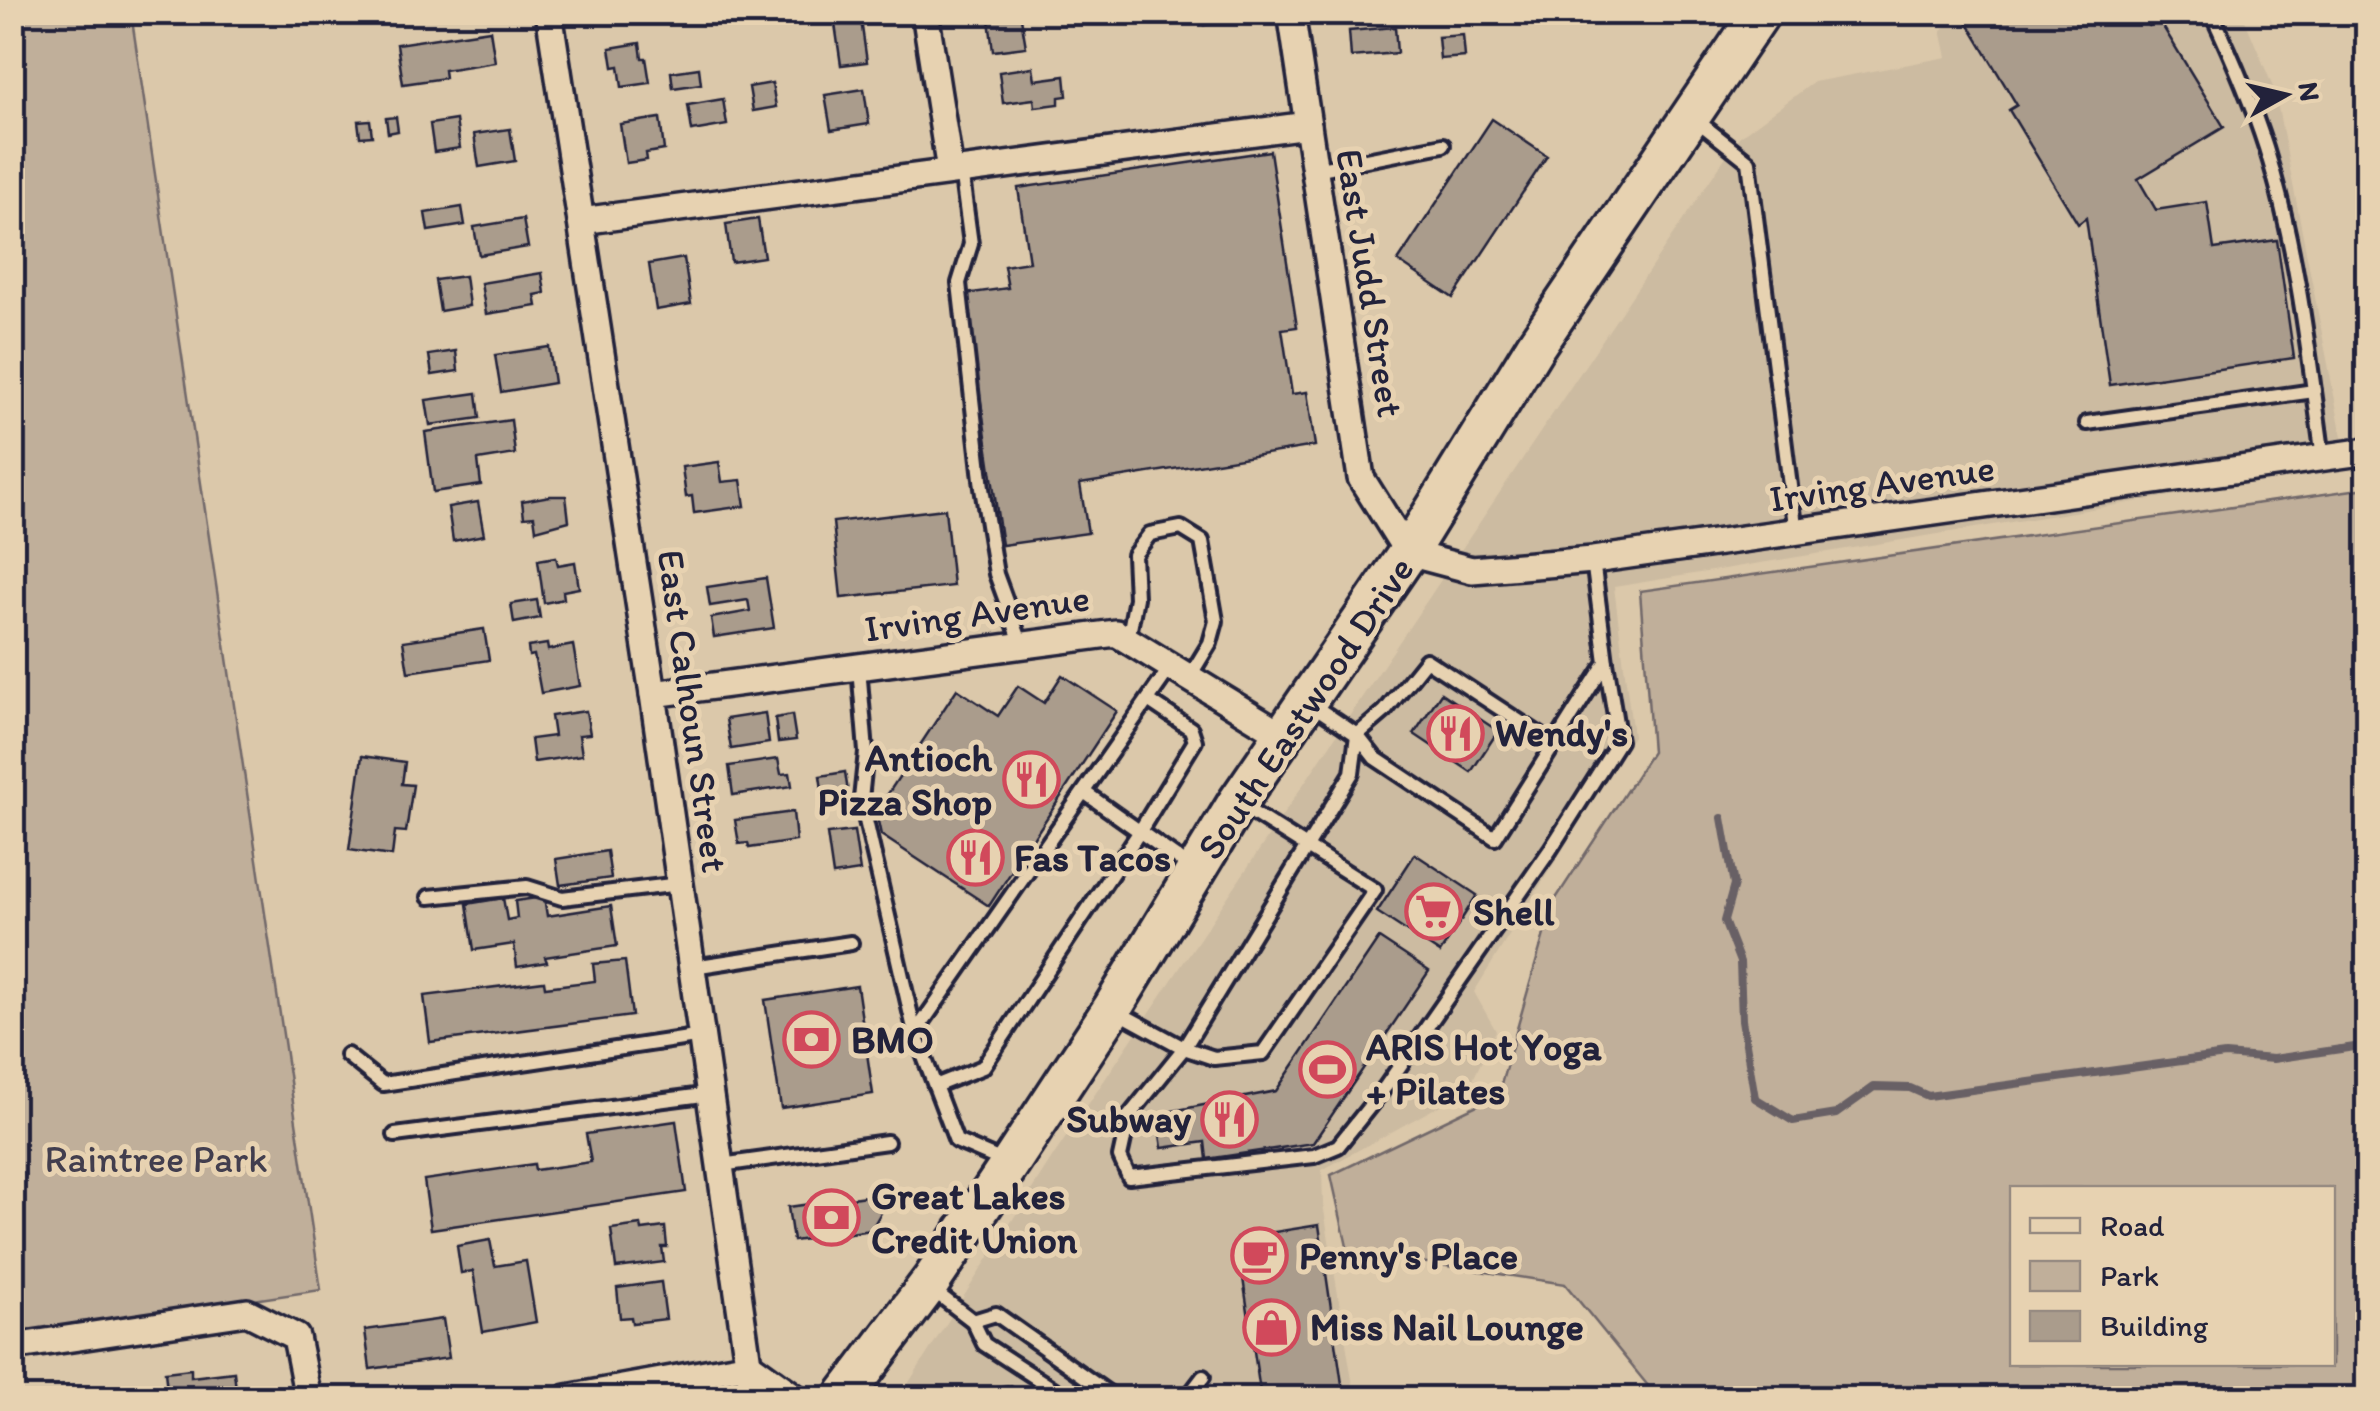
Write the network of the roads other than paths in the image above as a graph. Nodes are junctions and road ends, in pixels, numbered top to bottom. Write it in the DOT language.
graph roads {
  1 [pos="549,12"];
  2 [pos="925,12"];
  3 [pos="1291,12"];
  4 [pos="1760,12"];
  5 [pos="2211,12"];
  6 [pos="1692,117"];
  7 [pos="1308,125"];
  8 [pos="1443,145"];
  9 [pos="956,170"];
  10 [pos="1315,170"];
  11 [pos="581,221"];
  12 [pos="2314,391"];
  13 [pos="2087,424"];
  14 [pos="2368,451"];
  15 [pos="2323,458"];
  16 [pos="1796,533"];
  17 [pos="1408,554"];
  18 [pos="1592,560"];
  19 [pos="1128,640"];
  20 [pos="1022,645"];
  21 [pos="1606,662"];
  22 [pos="858,666"];
  23 [pos="1181,671"];
  24 [pos="653,694"];
  25 [pos="1148,700"];
  26 [pos="1306,700"];
  27 [pos="1283,735"];
  28 [pos="1357,736"];
  29 [pos="1554,744"];
  30 [pos="1084,792"];
  31 [pos="1237,802"];
  32 [pos="1140,831"];
  33 [pos="1308,846"];
  34 [pos="1196,871"];
  35 [pos="680,884"];
  36 [pos="428,897"];
  37 [pos="851,943"];
  38 [pos="692,967"];
  39 [pos="1112,1008"];
  40 [pos="916,1034"];
  41 [pos="702,1036"];
  42 [pos="1184,1048"];
  43 [pos="347,1055"];
  44 [pos="935,1086"];
  45 [pos="711,1094"];
  46 [pos="395,1135"];
  47 [pos="887,1142"];
  48 [pos="1010,1164"];
  49 [pos="721,1165"];
  50 [pos="927,1286"];
  51 [pos="974,1320"];
  52 [pos="12,1347"];
  53 [pos="750,1365"];
  54 [pos="1203,1377"];
  55 [pos="308,1398"];
  56 [pos="568,1398"];
  57 [pos="753,1398"];
  58 [pos="796,1398"];
  59 [pos="843,1398"];
  60 [pos="982,1398"];
  61 [pos="1014,1398"];
  62 [pos="1068,1398"];
  63 [pos="1115,1398"];
  64 [pos="1187,1398"];
  1 -- 11 [label="street, East Calhoun Street"];
  2 -- 9 [label="street"];
  3 -- 7 [label="street, East Judd Street"];
  4 -- 6 [label="main road, South Eastwood Drive"];
  5 -- 12 [label="lane"];
  6 -- 16 [label="lane"];
  6 -- 17 [label="main road, South Eastwood Drive"];
  7 -- 9 [label="street"];
  7 -- 10 [label="street, East Judd Street"];
  8 -- 10 [label="lane"];
  9 -- 11 [label="street"];
  9 -- 20 [label="lane"];
  10 -- 17 [label="street, East Judd Street"];
  11 -- 24 [label="street, East Calhoun Street"];
  12 -- 13 [label="lane"];
  12 -- 15 [label="lane"];
  14 -- 15 [label="street, Irving Avenue"];
  15 -- 16 [label="street, Irving Avenue"];
  16 -- 18 [label="street, Irving Avenue"];
  17 -- 18 [label="street, Irving Avenue"];
  17 -- 26 [label="main road, South Eastwood Drive"];
  18 -- 21 [label="lane"];
  19 -- 20 [label="street, Irving Avenue"];
  19 -- 23 [label="street, Irving Avenue"];
  19 -- 23 [label="lane"];
  20 -- 22 [label="street, Irving Avenue"];
  21 -- 29 [label="lane"];
  21 -- 42 [label="lane"];
  22 -- 24 [label="street, Irving Avenue"];
  22 -- 40 [label="lane"];
  23 -- 25 [label="lane"];
  23 -- 27 [label="street, Irving Avenue"];
  24 -- 35 [label="street, East Calhoun Street"];
  25 -- 30 [label="lane"];
  25 -- 32 [label="lane"];
  26 -- 27 [label="main road, South Eastwood Drive"];
  26 -- 28 [label="lane"];
  27 -- 31 [label="main road, South Eastwood Drive"];
  28 -- 29 [label="lane"];
  28 -- 29 [label="lane"];
  28 -- 33 [label="lane"];
  30 -- 32 [label="lane"];
  30 -- 40 [label="lane"];
  31 -- 33 [label="lane"];
  31 -- 34 [label="main road, South Eastwood Drive"];
  32 -- 34 [label="lane"];
  32 -- 44 [label="lane"];
  33 -- 42 [label="lane"];
  33 -- 42 [label="lane"];
  34 -- 39 [label="main road, South Eastwood Drive"];
  35 -- 36 [label="lane"];
  35 -- 38 [label="street, East Calhoun Street"];
  37 -- 38 [label="lane"];
  38 -- 41 [label="street, East Calhoun Street"];
  39 -- 42 [label="lane"];
  39 -- 48 [label="main road, South Eastwood Drive"];
  40 -- 44 [label="lane"];
  41 -- 43 [label="lane"];
  41 -- 45 [label="street, East Calhoun Street"];
  44 -- 48 [label="lane"];
  45 -- 46 [label="lane"];
  45 -- 49 [label="street, East Calhoun Street"];
  47 -- 49 [label="lane"];
  48 -- 50 [label="main road, South Eastwood Drive"];
  49 -- 53 [label="street, East Calhoun Street"];
  50 -- 51 [label="lane"];
  50 -- 59 [label="main road, South Eastwood Drive"];
  51 -- 62 [label="lane"];
  51 -- 63 [label="lane"];
  52 -- 55 [label="street"];
  53 -- 56 [label="street"];
  53 -- 57 [label="street, East Calhoun Street"];
  53 -- 58 [label="street"];
  54 -- 64 [label="lane"];
  60 -- 61 [label="lane"];
}
